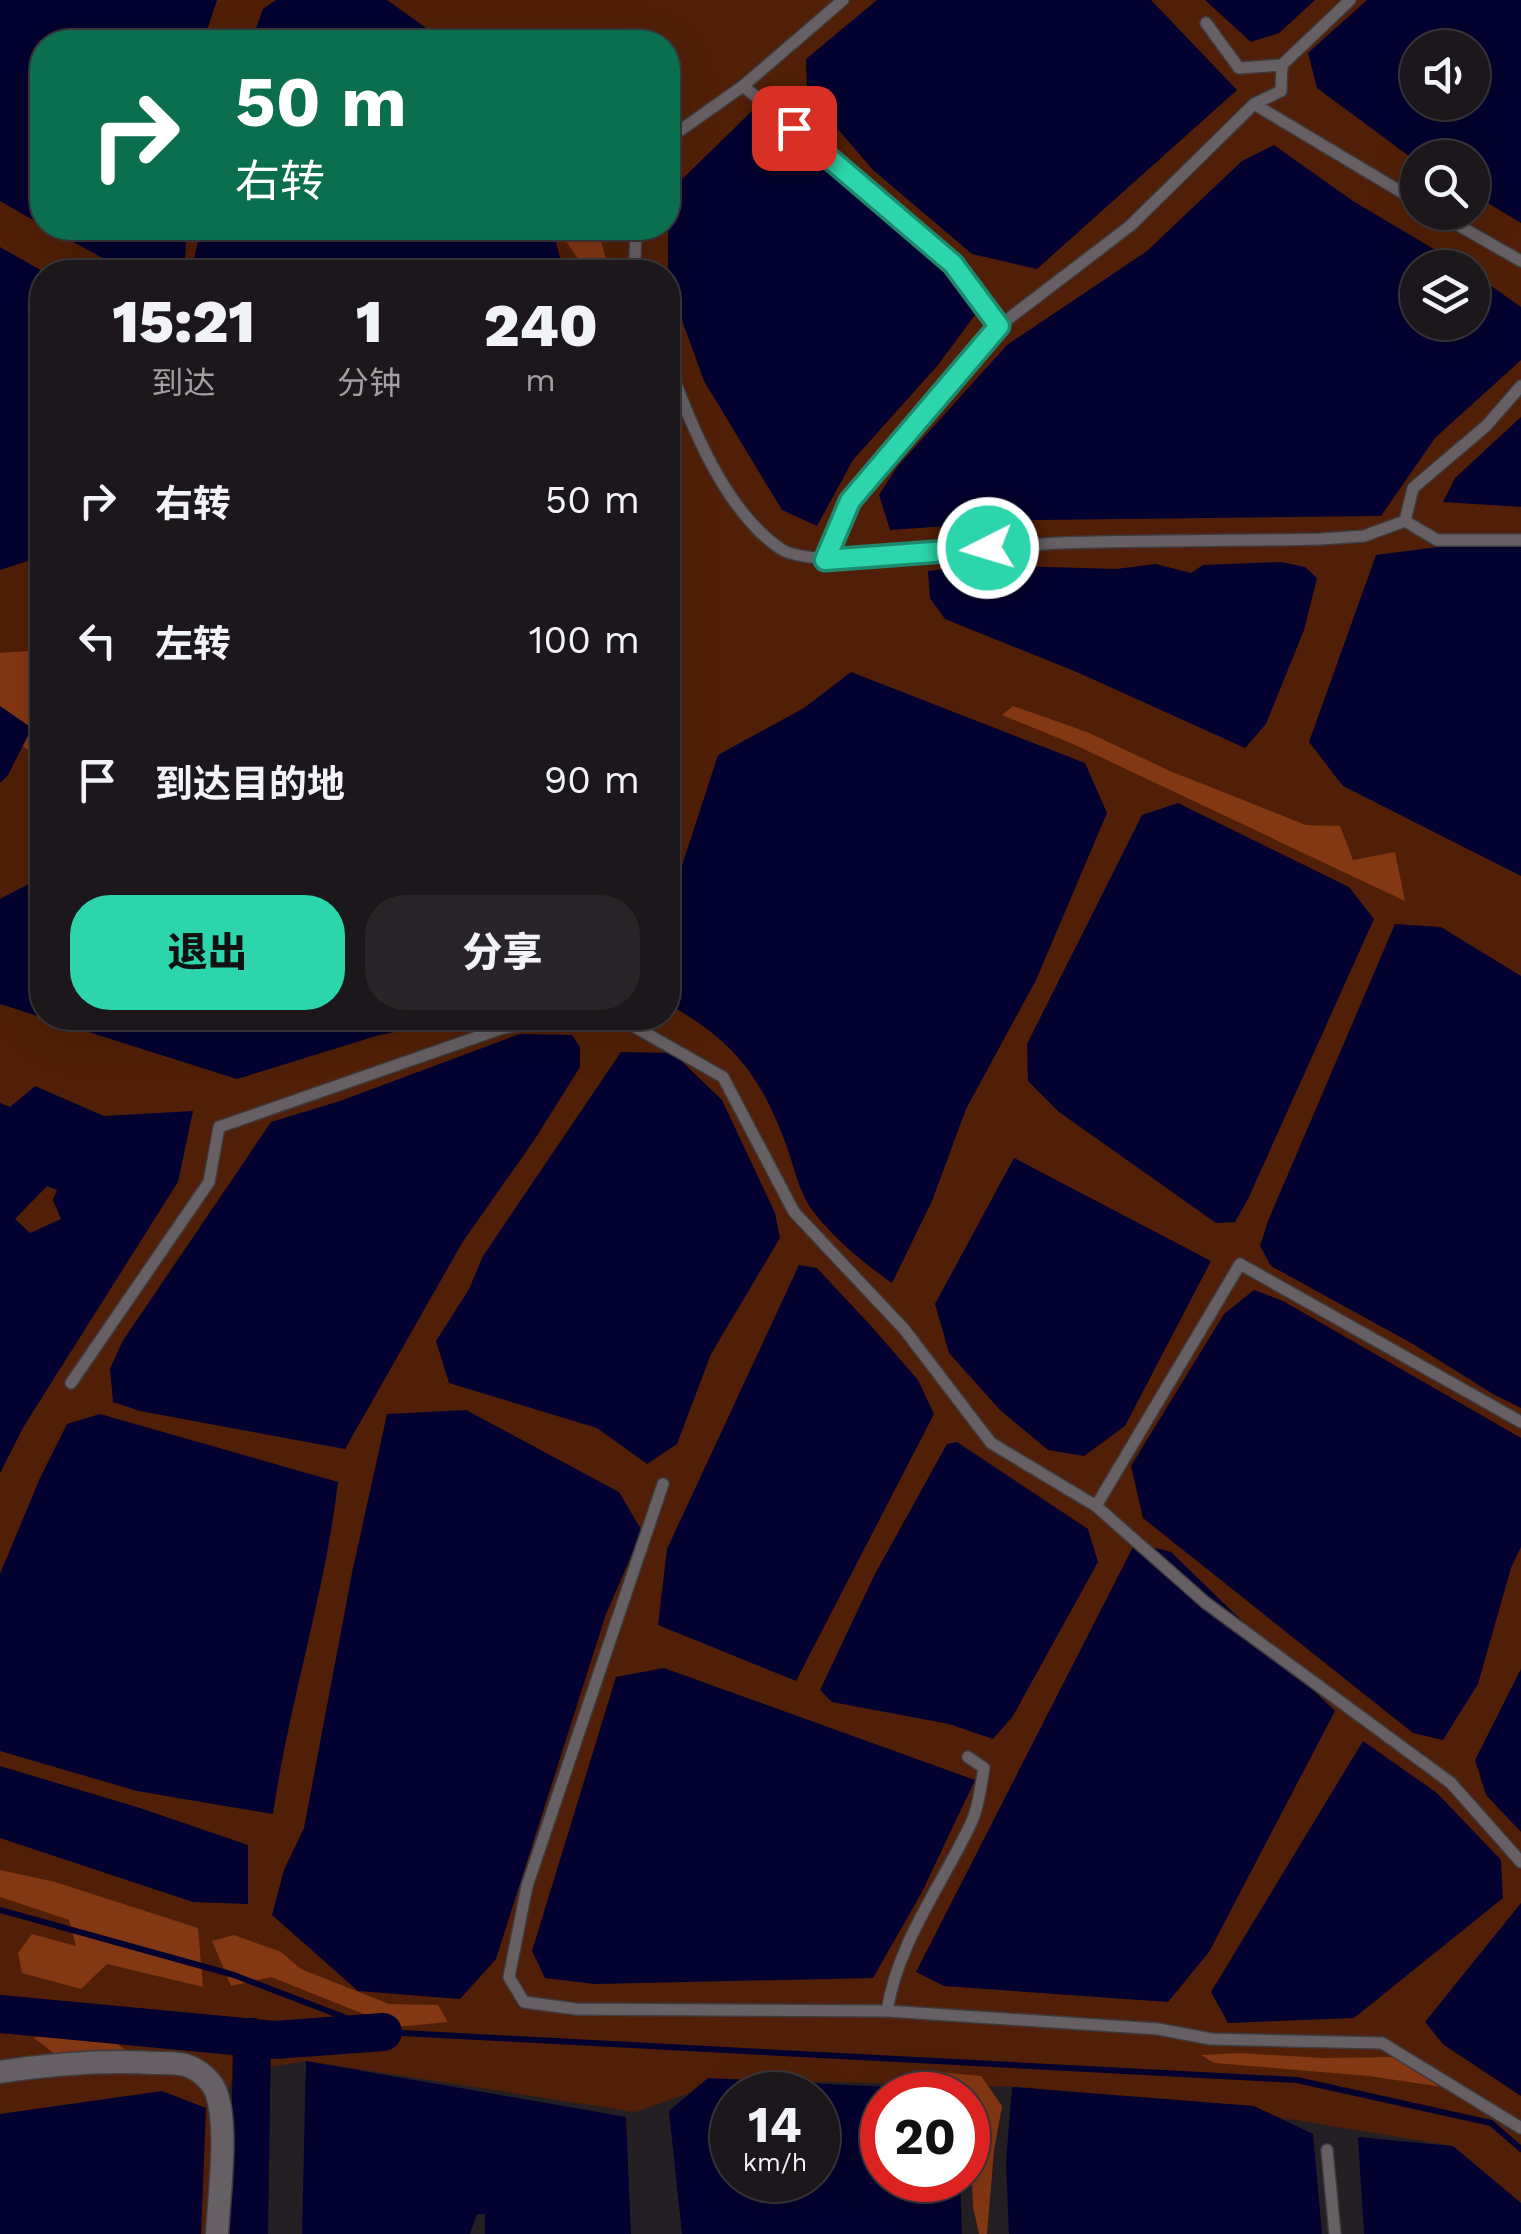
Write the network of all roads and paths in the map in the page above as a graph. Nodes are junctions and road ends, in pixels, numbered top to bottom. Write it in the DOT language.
graph roads {
  1 [pos="843,0"];
  2 [pos="1350,0"];
  3 [pos="1206,23"];
  4 [pos="1282,64"];
  5 [pos="743,86"];
  6 [pos="1254,104"];
  7 [pos="680,131"];
  8 [pos="1400,191"];
  9 [pos="1467,230"];
  10 [pos="1521,261"];
  11 [pos="999,326"];
  12 [pos="1521,386"];
  13 [pos="680,396"];
  14 [pos="1405,521"];
  15 [pos="1521,540"];
  16 [pos="825,560"];
  17 [pos="496,1030"];
  18 [pos="640,1030"];
  19 [pos="71,1384"];
  20 [pos="1521,1422"];
  21 [pos="663,1484"];
  22 [pos="1096,1506"];
  23 [pos="968,1758"];
  24 [pos="1521,1862"];
  25 [pos="887,2010"];
  26 [pos="0,2072"];
  27 [pos="1521,2128"];
  28 [pos="1326,2150"];
  29 [pos="217,2234"];
  30 [pos="1335,2234"];
  1 -- 5 [label="lane"];
  2 -- 4 [label="lane"];
  3 -- 4 [label="lane"];
  4 -- 6 [label="lane"];
  5 -- 7 [label="lane"];
  5 -- 11 [label="lane"];
  6 -- 8 [label="lane"];
  6 -- 11 [label="lane"];
  9 -- 10 [label="lane"];
  11 -- 16 [label="lane"];
  12 -- 14 [label="lane"];
  13 -- 16 [label="lane"];
  14 -- 15 [label="lane"];
  14 -- 16 [label="lane"];
  17 -- 19 [label="lane"];
  18 -- 22 [label="lane"];
  20 -- 22 [label="lane"];
  21 -- 25 [label="lane"];
  22 -- 24 [label="lane"];
  23 -- 25 [label="lane"];
  25 -- 27 [label="lane"];
  26 -- 29 [label="street"];
  28 -- 30 [label="lane"];
}
